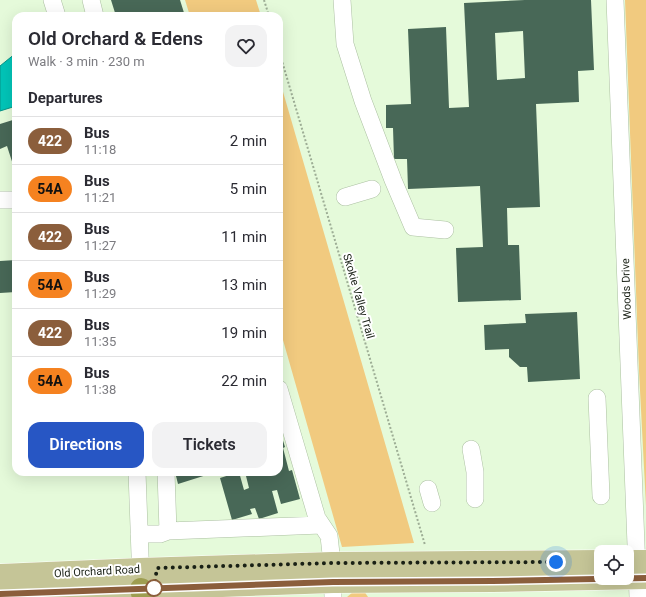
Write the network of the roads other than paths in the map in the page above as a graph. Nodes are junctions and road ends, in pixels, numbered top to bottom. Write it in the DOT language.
graph roads {
  1 [pos="52,0"];
  2 [pos="91,0"];
  3 [pos="342,0"];
  4 [pos="615,0"];
  5 [pos="56,12"];
  6 [pos="94,12"];
  7 [pos="372,189"];
  8 [pos="344,197"];
  9 [pos="0,200"];
  10 [pos="12,200"];
  11 [pos="445,230"];
  12 [pos="597,398"];
  13 [pos="283,403"];
  14 [pos="471,449"];
  15 [pos="137,476"];
  16 [pos="166,476"];
  17 [pos="601,496"];
  18 [pos="476,499"];
  19 [pos="321,525"];
  20 [pos="168,532"];
  21 [pos="139,534"];
  22 [pos="594,561"];
  23 [pos="638,573"];
  24 [pos="0,575"];
  25 [pos="333,580"];
  26 [pos="141,588"];
  27 [pos="0,594"];
  1 -- 5 [label="street"];
  2 -- 6 [label="street"];
  3 -- 11 [label="street"];
  4 -- 23 [label="street, Woods Drive"];
  7 -- 8 [label="street"];
  9 -- 10 [label="street"];
  12 -- 17 [label="street"];
  13 -- 19 [label="street"];
  14 -- 18 [label="street"];
  15 -- 21 [label="street"];
  16 -- 20 [label="street"];
  19 -- 20 [label="street"];
  19 -- 25 [label="street"];
  20 -- 21 [label="street"];
  21 -- 26 [label="street"];
  22 -- 25 [label="main road, Old Orchard Road"];
  23 -- 25 [label="main road, Old Orchard Road"];
  24 -- 26 [label="main road, Old Orchard Road"];
  25 -- 26 [label="main road, Old Orchard Road"];
  26 -- 27 [label="main road, Old Orchard Road"];
}
